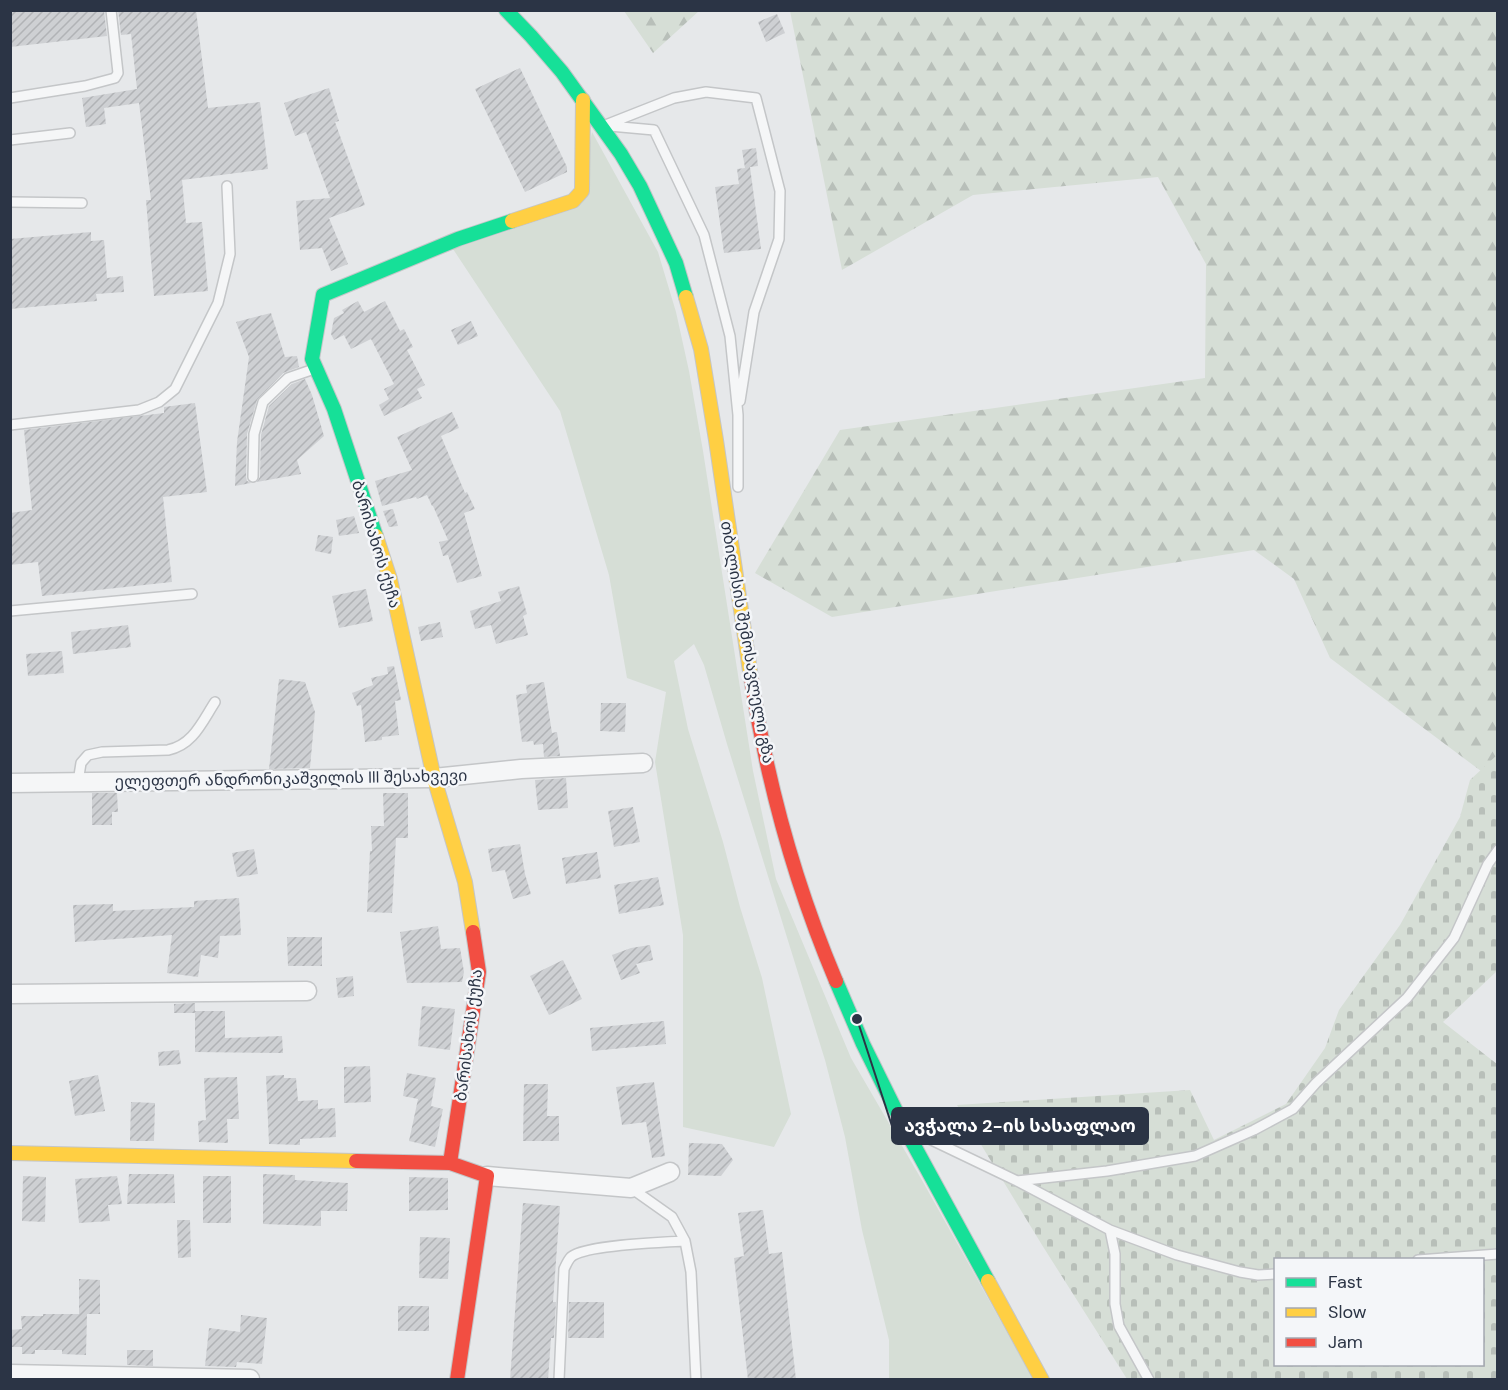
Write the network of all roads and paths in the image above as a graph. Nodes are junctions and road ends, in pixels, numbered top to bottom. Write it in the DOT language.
graph roads {
  1 [pos="111,10"];
  2 [pos="506,10"];
  3 [pos="10,98"];
  4 [pos="583,100"];
  5 [pos="603,126"];
  6 [pos="70,133"];
  7 [pos="10,140"];
  8 [pos="227,186"];
  9 [pos="10,202"];
  10 [pos="82,203"];
  11 [pos="316,368"];
  12 [pos="738,415"];
  13 [pos="10,425"];
  14 [pos="253,477"];
  15 [pos="738,493"];
  16 [pos="739,527"];
  17 [pos="192,594"];
  18 [pos="10,611"];
  19 [pos="742,618"];
  20 [pos="215,702"];
  21 [pos="643,763"];
  22 [pos="435,778"];
  23 [pos="78,782"];
  24 [pos="10,783"];
  25 [pos="1497,850"];
  26 [pos="307,991"];
  27 [pos="10,994"];
  28 [pos="904,1127"];
  29 [pos="10,1153"];
  30 [pos="450,1163"];
  31 [pos="670,1172"];
  32 [pos="487,1176"];
  33 [pos="1017,1181"];
  34 [pos="631,1188"];
  35 [pos="1110,1230"];
  36 [pos="685,1240"];
  37 [pos="1497,1254"];
  38 [pos="1444,1258"];
  39 [pos="1274,1274"];
  40 [pos="10,1374"];
  41 [pos="250,1379"];
  42 [pos="457,1380"];
  43 [pos="559,1380"];
  44 [pos="696,1380"];
  45 [pos="1042,1380"];
  46 [pos="1149,1380"];
  1 -- 3 [label="lane"];
  2 -- 4 [label="main road, თბილისის შემოსავლელი გზა"];
  4 -- 5 [label="main road, თბილისის შემოსავლელი გზა"];
  4 -- 11 [label="main road, ბარისახოს ქუჩა"];
  5 -- 12 [label="lane"];
  5 -- 12 [label="lane"];
  5 -- 19 [label="main road, თბილისის შემოსავლელი გზა"];
  6 -- 7 [label="lane"];
  8 -- 13 [label="lane"];
  9 -- 10 [label="lane"];
  11 -- 14 [label="lane"];
  11 -- 22 [label="main road, ბარისახოს ქუჩა"];
  12 -- 15 [label="lane"];
  16 -- 19 [label="lane"];
  17 -- 18 [label="lane"];
  19 -- 28 [label="main road, თბილისის შემოსავლელი გზა"];
  20 -- 23 [label="lane"];
  21 -- 22 [label="street, ელეფთერ ანდრონიკაშვილის III შესახვევი"];
  22 -- 23 [label="street, ელეფთერ ანდრონიკაშვილის III შესახვევი"];
  22 -- 30 [label="main road, ბარისახოს ქუჩა"];
  23 -- 24 [label="street, ელეფთერ ანდრონიკაშვილის III შესახვევი"];
  25 -- 33 [label="lane"];
  26 -- 27 [label="street"];
  28 -- 33 [label="lane"];
  28 -- 45 [label="main road, თბილისის შემოსავლელი გზა"];
  29 -- 30 [label="main road"];
  30 -- 32 [label="main road"];
  31 -- 34 [label="street"];
  32 -- 34 [label="street"];
  32 -- 42 [label="main road"];
  33 -- 35 [label="lane"];
  34 -- 36 [label="lane"];
  35 -- 39 [label="lane"];
  35 -- 46 [label="lane"];
  36 -- 43 [label="lane"];
  36 -- 44 [label="lane"];
  37 -- 38 [label="lane"];
  40 -- 41 [label="street"];
}
